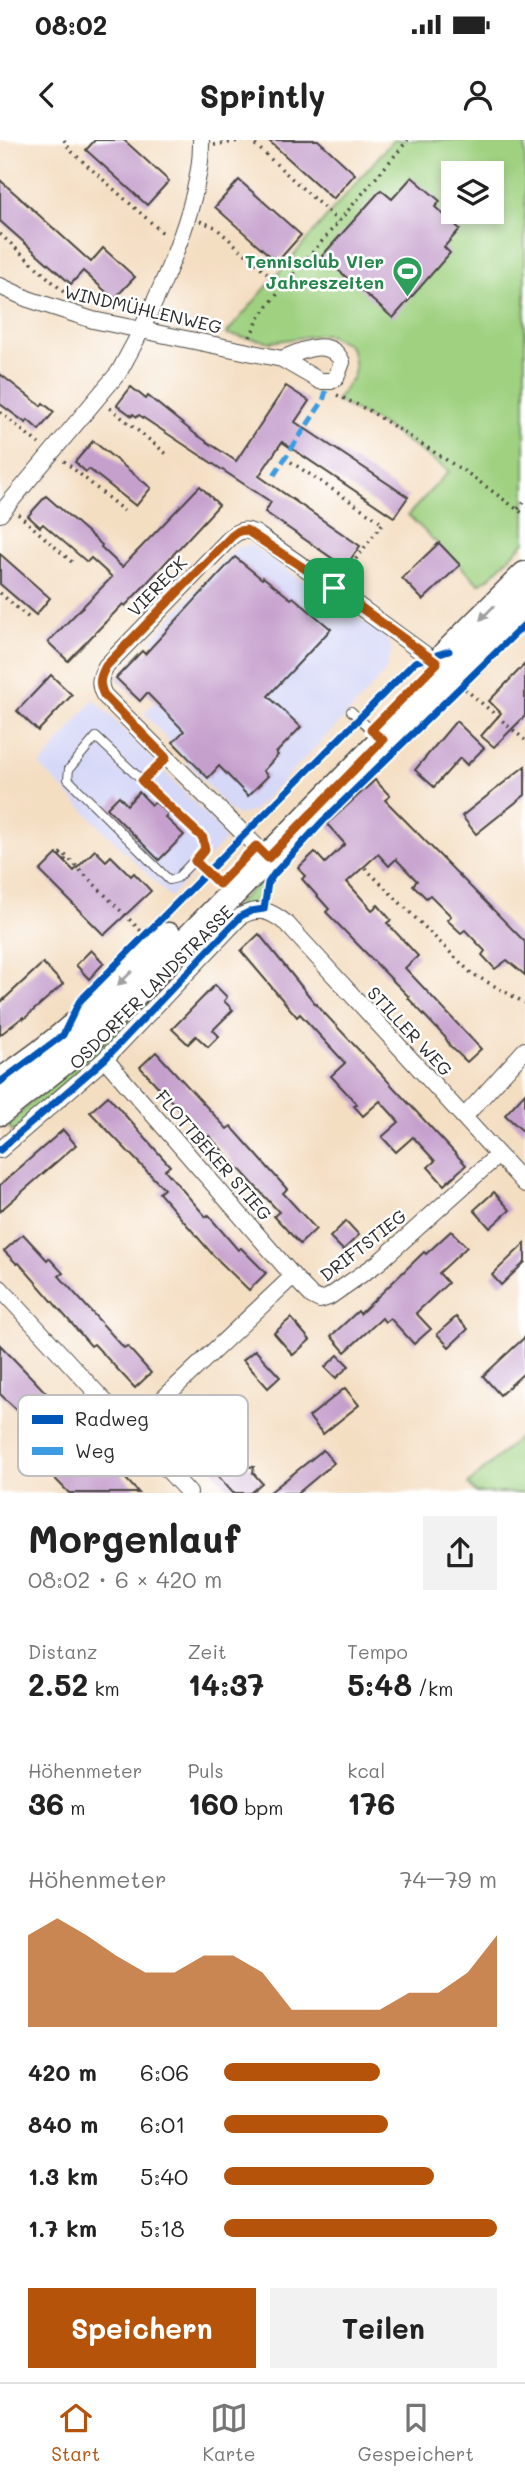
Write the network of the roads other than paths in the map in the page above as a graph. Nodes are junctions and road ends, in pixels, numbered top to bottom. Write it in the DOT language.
graph roads {
  1 [pos="202,143"];
  2 [pos="0,286"];
  3 [pos="141,331"];
  4 [pos="282,359"];
  5 [pos="7,512"];
  6 [pos="525,575"];
  7 [pos="521,615"];
  8 [pos="450,674"];
  9 [pos="351,711"];
  10 [pos="377,735"];
  11 [pos="166,758"];
  12 [pos="142,781"];
  13 [pos="262,852"];
  14 [pos="195,861"];
  15 [pos="219,884"];
  16 [pos="264,909"];
  17 [pos="525,1049"];
  18 [pos="105,1059"];
  19 [pos="0,1082"];
  20 [pos="0,1112"];
  21 [pos="464,1117"];
  22 [pos="0,1150"];
  23 [pos="497,1156"];
  24 [pos="525,1184"];
  25 [pos="293,1276"];
  26 [pos="0,1288"];
  27 [pos="99,1395"];
  28 [pos="167,1395"];
  29 [pos="174,1476"];
  30 [pos="189,1493"];
  1 -- 3 [label="street"];
  2 -- 3 [label="street, WINDMÜHLENWEG"];
  3 -- 4 [label="street, WINDMÜHLENWEG"];
  3 -- 5 [label="street"];
  6 -- 8 [label="main road, OSDORFER LANDSTRASSE, one-way"];
  7 -- 8 [label="main road, OSDORFER LANDSTRASSE"];
  8 -- 10 [label="main road, OSDORFER LANDSTRASSE"];
  8 -- 11 [label="street, VIERECK"];
  9 -- 10 [label="lane"];
  10 -- 13 [label="main road, OSDORFER LANDSTRASSE"];
  11 -- 12 [label="lane"];
  11 -- 13 [label="street, VIERECK"];
  12 -- 14 [label="lane"];
  12 -- 14 [label="lane"];
  13 -- 15 [label="main road, OSDORFER LANDSTRASSE"];
  13 -- 20 [label="main road, OSDORFER LANDSTRASSE"];
  14 -- 15 [label="lane"];
  15 -- 19 [label="main road, OSDORFER LANDSTRASSE, one-way"];
  16 -- 18 [label="street, OSDORFER LANDSTRASSE"];
  16 -- 21 [label="street, STILLER WEG"];
  17 -- 21 [label="street"];
  18 -- 22 [label="street, OSDORFER LANDSTRASSE"];
  18 -- 25 [label="street, FLOTTBEKER STIEG"];
  21 -- 23 [label="street, STILLER WEG"];
  23 -- 24 [label="street, STILLER WEG"];
  23 -- 25 [label="street, DRIFTSTIEG"];
  25 -- 28 [label="street, DRIFTSTIEG"];
  26 -- 27 [label="street"];
  29 -- 30 [label="street"];
}
